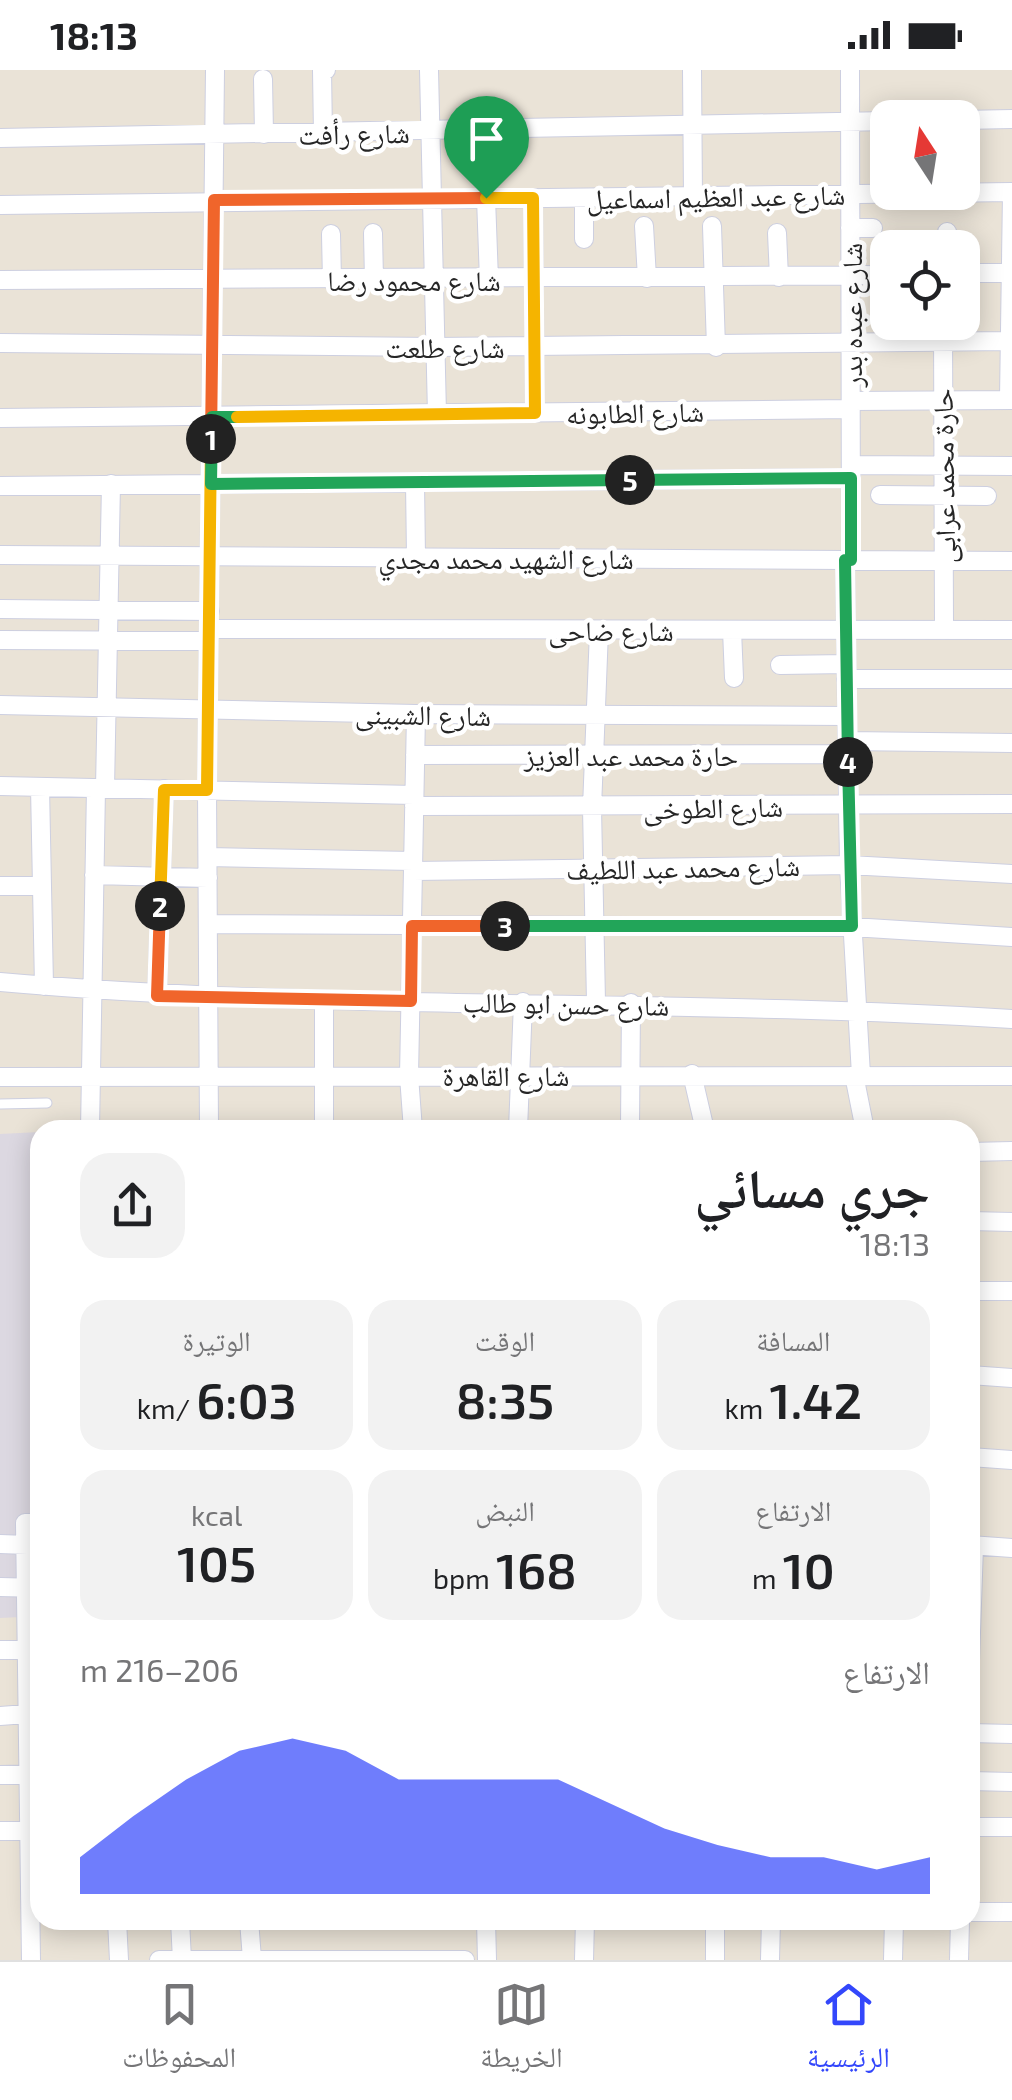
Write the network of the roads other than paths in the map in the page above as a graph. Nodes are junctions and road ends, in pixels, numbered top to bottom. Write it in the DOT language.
graph roads {
  1 [pos="215,70"];
  2 [pos="324,70"];
  3 [pos="429,70"];
  4 [pos="692,70"];
  5 [pos="850,70"];
  6 [pos="263,79"];
  7 [pos="1012,119"];
  8 [pos="980,120"];
  9 [pos="870,121"];
  10 [pos="850,122"];
  11 [pos="692,126"];
  12 [pos="430,132"];
  13 [pos="214,134"];
  14 [pos="264,134"];
  15 [pos="323,134"];
  16 [pos="0,138"];
  17 [pos="1012,192"];
  18 [pos="850,194"];
  19 [pos="692,197"];
  20 [pos="432,198"];
  21 [pos="486,198"];
  22 [pos="533,198"];
  23 [pos="584,198"];
  24 [pos="214,200"];
  25 [pos="0,205"];
  26 [pos="644,226"];
  27 [pos="712,226"];
  28 [pos="850,228"];
  29 [pos="873,228"];
  30 [pos="778,233"];
  31 [pos="331,234"];
  32 [pos="374,234"];
  33 [pos="584,239"];
  34 [pos="1011,273"];
  35 [pos="870,274"];
  36 [pos="980,274"];
  37 [pos="850,275"];
  38 [pos="779,276"];
  39 [pos="714,277"];
  40 [pos="646,278"];
  41 [pos="534,279"];
  42 [pos="0,280"];
  43 [pos="374,280"];
  44 [pos="434,280"];
  45 [pos="489,280"];
  46 [pos="332,281"];
  47 [pos="213,282"];
  48 [pos="1009,341"];
  49 [pos="943,342"];
  50 [pos="0,343"];
  51 [pos="851,344"];
  52 [pos="212,346"];
  53 [pos="716,346"];
  54 [pos="435,347"];
  55 [pos="534,347"];
  56 [pos="1011,400"];
  57 [pos="941,401"];
  58 [pos="851,405"];
  59 [pos="535,413"];
  60 [pos="437,414"];
  61 [pos="212,417"];
  62 [pos="0,418"];
  63 [pos="942,466"];
  64 [pos="1012,466"];
  65 [pos="851,472"];
  66 [pos="415,482"];
  67 [pos="111,484"];
  68 [pos="211,484"];
  69 [pos="0,486"];
  70 [pos="880,495"];
  71 [pos="942,496"];
  72 [pos="987,496"];
  73 [pos="0,555"];
  74 [pos="110,556"];
  75 [pos="210,556"];
  76 [pos="416,557"];
  77 [pos="848,560"];
  78 [pos="944,560"];
  79 [pos="1012,561"];
  80 [pos="0,609"];
  81 [pos="108,610"];
  82 [pos="209,627"];
  83 [pos="944,629"];
  84 [pos="732,630"];
  85 [pos="846,630"];
  86 [pos="1012,630"];
  87 [pos="599,631"];
  88 [pos="0,640"];
  89 [pos="108,640"];
  90 [pos="780,664"];
  91 [pos="846,672"];
  92 [pos="734,678"];
  93 [pos="1012,679"];
  94 [pos="0,705"];
  95 [pos="107,709"];
  96 [pos="208,710"];
  97 [pos="416,714"];
  98 [pos="594,715"];
  99 [pos="847,716"];
  100 [pos="1012,743"];
  101 [pos="847,748"];
  102 [pos="415,755"];
  103 [pos="593,756"];
  104 [pos="0,786"];
  105 [pos="40,787"];
  106 [pos="101,788"];
  107 [pos="164,790"];
  108 [pos="207,790"];
  109 [pos="414,801"];
  110 [pos="1012,804"];
  111 [pos="848,806"];
  112 [pos="592,808"];
  113 [pos="208,857"];
  114 [pos="848,865"];
  115 [pos="413,866"];
  116 [pos="592,868"];
  117 [pos="94,874"];
  118 [pos="1012,874"];
  119 [pos="161,877"];
  120 [pos="208,878"];
  121 [pos="0,886"];
  122 [pos="42,886"];
  123 [pos="208,924"];
  124 [pos="412,926"];
  125 [pos="593,926"];
  126 [pos="852,926"];
  127 [pos="1012,937"];
  128 [pos="0,982"];
  129 [pos="44,986"];
  130 [pos="91,990"];
  131 [pos="157,996"];
  132 [pos="209,998"];
  133 [pos="411,1001"];
  134 [pos="324,1002"];
  135 [pos="523,1002"];
  136 [pos="596,1002"];
  137 [pos="631,1003"];
  138 [pos="857,1010"];
  139 [pos="1012,1019"];
  140 [pos="692,1074"];
  141 [pos="519,1075"];
  142 [pos="629,1075"];
  143 [pos="858,1075"];
  144 [pos="0,1076"];
  145 [pos="88,1076"];
  146 [pos="323,1076"];
  147 [pos="409,1076"];
  148 [pos="1012,1076"];
  149 [pos="209,1077"];
  150 [pos="46,1103"];
  151 [pos="0,1104"];
  152 [pos="90,1120"];
  153 [pos="210,1120"];
  154 [pos="324,1120"];
  155 [pos="412,1120"];
  156 [pos="518,1120"];
  157 [pos="630,1120"];
  158 [pos="702,1120"];
  159 [pos="864,1120"];
  160 [pos="1012,1151"];
  161 [pos="980,1152"];
  162 [pos="980,1221"];
  163 [pos="1012,1222"];
  164 [pos="1012,1290"];
  165 [pos="980,1291"];
  166 [pos="980,1376"];
  167 [pos="1012,1378"];
  168 [pos="980,1458"];
  169 [pos="1012,1460"];
  170 [pos="30,1532"];
  171 [pos="0,1544"];
  172 [pos="27,1545"];
  173 [pos="980,1546"];
  174 [pos="1012,1548"];
  175 [pos="30,1563"];
  176 [pos="0,1587"];
  177 [pos="30,1588"];
  178 [pos="30,1648"];
  179 [pos="0,1650"];
  180 [pos="30,1713"];
  181 [pos="0,1716"];
  182 [pos="980,1733"];
  183 [pos="1012,1734"];
  184 [pos="30,1774"];
  185 [pos="0,1775"];
  186 [pos="980,1781"];
  187 [pos="1012,1782"];
  188 [pos="980,1827"];
  189 [pos="1012,1827"];
  190 [pos="0,1831"];
  191 [pos="30,1835"];
  192 [pos="980,1912"];
  193 [pos="1012,1912"];
  194 [pos="33,1930"];
  195 [pos="117,1930"];
  196 [pos="180,1930"];
  197 [pos="251,1930"];
  198 [pos="486,1930"];
  199 [pos="585,1930"];
  200 [pos="715,1930"];
  201 [pos="770,1930"];
  202 [pos="894,1930"];
  203 [pos="960,1930"];
  204 [pos="252,1959"];
  205 [pos="365,1959"];
  206 [pos="436,1959"];
  207 [pos="31,1960"];
  208 [pos="118,1960"];
  209 [pos="160,1960"];
  210 [pos="182,1960"];
  211 [pos="293,1960"];
  212 [pos="464,1960"];
  213 [pos="486,1960"];
  214 [pos="584,1960"];
  215 [pos="715,1960"];
  216 [pos="770,1960"];
  217 [pos="893,1960"];
  218 [pos="959,1960"];
  1 -- 13 [label="street"];
  2 -- 15 [label="street"];
  3 -- 12 [label="street"];
  4 -- 11 [label="street"];
  5 -- 10 [label="street, شارع عبده بدر"];
  6 -- 14 [label="street"];
  7 -- 8 [label="street"];
  9 -- 10 [label="street, شارع رأفت"];
  10 -- 11 [label="street, شارع رأفت"];
  10 -- 18 [label="street, شارع عبده بدر"];
  11 -- 12 [label="street, شارع رأفت"];
  11 -- 19 [label="street"];
  12 -- 15 [label="street, شارع رأفت"];
  12 -- 20 [label="street"];
  13 -- 14 [label="street, شارع رأفت"];
  13 -- 16 [label="street, شارع رأفت"];
  13 -- 24 [label="street"];
  14 -- 15 [label="street, شارع رأفت"];
  17 -- 18 [label="street, شارع عبد العظيم اسماعيل"];
  17 -- 34 [label="street"];
  18 -- 19 [label="street, شارع عبد العظيم اسماعيل"];
  18 -- 28 [label="street, شارع عبده بدر"];
  19 -- 23 [label="street, شارع عبد العظيم اسماعيل"];
  20 -- 21 [label="street, شارع عبد العظيم اسماعيل"];
  20 -- 24 [label="street, شارع عبد العظيم اسماعيل"];
  20 -- 44 [label="street"];
  21 -- 22 [label="street, شارع عبد العظيم اسماعيل"];
  21 -- 45 [label="street"];
  22 -- 23 [label="street, شارع عبد العظيم اسماعيل"];
  22 -- 41 [label="street"];
  23 -- 33 [label="street"];
  24 -- 25 [label="street, شارع عبد العظيم اسماعيل"];
  24 -- 47 [label="street"];
  26 -- 40 [label="street"];
  27 -- 39 [label="street"];
  28 -- 29 [label="street"];
  28 -- 37 [label="street, شارع عبده بدر"];
  30 -- 38 [label="street"];
  31 -- 46 [label="street"];
  32 -- 43 [label="street"];
  34 -- 36 [label="street"];
  34 -- 48 [label="street"];
  35 -- 37 [label="street, شارع محمود رضا"];
  37 -- 38 [label="street, شارع محمود رضا"];
  37 -- 51 [label="street, شارع عبده بدر"];
  38 -- 39 [label="street, شارع محمود رضا"];
  39 -- 40 [label="street, شارع محمود رضا"];
  39 -- 53 [label="street"];
  40 -- 41 [label="street, شارع محمود رضا"];
  41 -- 45 [label="street, شارع محمود رضا"];
  41 -- 55 [label="street"];
  42 -- 47 [label="street, شارع محمود رضا"];
  43 -- 44 [label="street, شارع محمود رضا"];
  43 -- 46 [label="street, شارع محمود رضا"];
  44 -- 45 [label="street, شارع محمود رضا"];
  44 -- 54 [label="street"];
  46 -- 47 [label="street, شارع محمود رضا"];
  47 -- 52 [label="street"];
  48 -- 49 [label="street, شارع طلعت"];
  48 -- 56 [label="street"];
  49 -- 51 [label="street, شارع طلعت"];
  49 -- 57 [label="street, حارة محمد عرابى"];
  50 -- 52 [label="street, شارع طلعت"];
  51 -- 53 [label="street, شارع طلعت"];
  51 -- 58 [label="street, شارع عبده بدر"];
  52 -- 54 [label="street, شارع طلعت"];
  52 -- 61 [label="street"];
  53 -- 55 [label="street, شارع طلعت"];
  54 -- 55 [label="street, شارع طلعت"];
  54 -- 60 [label="street"];
  55 -- 59 [label="street"];
  56 -- 57 [label="street, شارع الطابونه"];
  57 -- 58 [label="street, شارع الطابونه"];
  57 -- 63 [label="street, حارة محمد عرابى"];
  58 -- 59 [label="street, شارع الطابونه"];
  58 -- 65 [label="street, شارع عبده بدر"];
  59 -- 60 [label="street, شارع الطابونه"];
  60 -- 61 [label="street, شارع الطابونه"];
  61 -- 62 [label="street, شارع الطابونه"];
  61 -- 68 [label="street"];
  63 -- 64 [label="street"];
  63 -- 65 [label="street"];
  63 -- 71 [label="street, حارة محمد عرابى"];
  65 -- 66 [label="street"];
  65 -- 77 [label="street, شارع عبده بدر"];
  66 -- 68 [label="street"];
  66 -- 76 [label="street"];
  67 -- 68 [label="street"];
  67 -- 69 [label="street"];
  67 -- 74 [label="street"];
  68 -- 75 [label="street"];
  70 -- 71 [label="street"];
  71 -- 72 [label="street"];
  71 -- 78 [label="street, حارة محمد عرابى"];
  73 -- 74 [label="street, شارع الشهيد محمد مجدي"];
  74 -- 75 [label="street, شارع الشهيد محمد مجدي"];
  74 -- 81 [label="street"];
  75 -- 76 [label="street, شارع الشهيد محمد مجدي"];
  75 -- 82 [label="street"];
  76 -- 77 [label="street, شارع الشهيد محمد مجدي"];
  77 -- 78 [label="street, شارع الشهيد محمد مجدي"];
  77 -- 85 [label="street, شارع عبده بدر"];
  78 -- 79 [label="street, شارع الشهيد محمد مجدي"];
  78 -- 83 [label="street, حارة محمد عرابى"];
  80 -- 81 [label="street"];
  81 -- 82 [label="street"];
  81 -- 89 [label="street"];
  82 -- 87 [label="street, شارع ضاحى"];
  82 -- 89 [label="street, شارع ضاحى"];
  82 -- 96 [label="street"];
  83 -- 85 [label="street, شارع ضاحى"];
  83 -- 86 [label="street, شارع ضاحى"];
  84 -- 85 [label="street, شارع ضاحى"];
  84 -- 87 [label="street, شارع ضاحى"];
  84 -- 92 [label="street"];
  85 -- 91 [label="street, شارع عبده بدر"];
  87 -- 98 [label="street"];
  88 -- 89 [label="street, شارع ضاحى"];
  89 -- 95 [label="street"];
  90 -- 91 [label="street"];
  91 -- 93 [label="street"];
  91 -- 99 [label="street, شارع عبده بدر"];
  94 -- 95 [label="street, شارع الشبينى"];
  95 -- 96 [label="street, شارع الشبينى"];
  95 -- 106 [label="street"];
  96 -- 97 [label="street, شارع الشبينى"];
  96 -- 108 [label="street"];
  97 -- 98 [label="street, شارع الشبينى"];
  97 -- 102 [label="street"];
  98 -- 99 [label="street, شارع الشبينى"];
  98 -- 103 [label="street"];
  99 -- 101 [label="street, شارع عبده بدر"];
  100 -- 101 [label="street, حارة محمد عبد العزيز"];
  101 -- 103 [label="street, حارة محمد عبد العزيز"];
  101 -- 111 [label="street, شارع عبده بدر"];
  102 -- 103 [label="street, حارة محمد عبد العزيز"];
  102 -- 109 [label="street"];
  103 -- 112 [label="street"];
  104 -- 105 [label="street, شارع الطوخى"];
  105 -- 106 [label="street, شارع الطوخى"];
  105 -- 122 [label="street"];
  106 -- 107 [label="street, شارع الطوخى"];
  106 -- 117 [label="street"];
  107 -- 108 [label="street, شارع الطوخى"];
  107 -- 119 [label="street"];
  108 -- 109 [label="street, شارع الطوخى"];
  108 -- 113 [label="street"];
  109 -- 112 [label="street, شارع الطوخى"];
  109 -- 115 [label="street"];
  110 -- 111 [label="street, شارع الطوخى"];
  111 -- 112 [label="street, شارع الطوخى"];
  111 -- 114 [label="street, شارع عبده بدر"];
  112 -- 116 [label="street"];
  113 -- 115 [label="street, شارع محمد عبد اللطيف"];
  113 -- 120 [label="street"];
  114 -- 116 [label="street, شارع محمد عبد اللطيف"];
  114 -- 118 [label="street, شارع محمد عبد اللطيف"];
  114 -- 126 [label="street, شارع عبده بدر"];
  115 -- 116 [label="street, شارع محمد عبد اللطيف"];
  115 -- 124 [label="street"];
  116 -- 125 [label="street"];
  117 -- 119 [label="street"];
  117 -- 130 [label="street"];
  119 -- 120 [label="street"];
  119 -- 131 [label="street"];
  120 -- 123 [label="street"];
  121 -- 122 [label="street"];
  122 -- 129 [label="street"];
  123 -- 124 [label="street"];
  123 -- 132 [label="street"];
  124 -- 125 [label="street"];
  124 -- 133 [label="street"];
  125 -- 126 [label="street"];
  125 -- 136 [label="street"];
  126 -- 127 [label="street"];
  126 -- 138 [label="street, شارع عبده بدر"];
  128 -- 129 [label="street, شارع حسن ابو طالب"];
  129 -- 130 [label="street, شارع حسن ابو طالب"];
  130 -- 131 [label="street, شارع حسن ابو طالب"];
  130 -- 145 [label="street"];
  131 -- 132 [label="street, شارع حسن ابو طالب"];
  132 -- 134 [label="street, شارع حسن ابو طالب"];
  132 -- 149 [label="street"];
  133 -- 134 [label="street, شارع حسن ابو طالب"];
  133 -- 135 [label="street, شارع حسن ابو طالب"];
  133 -- 147 [label="street"];
  134 -- 146 [label="street"];
  135 -- 136 [label="street, شارع حسن ابو طالب"];
  135 -- 141 [label="street"];
  136 -- 137 [label="street, شارع حسن ابو طالب"];
  137 -- 138 [label="street, شارع حسن ابو طالب"];
  137 -- 142 [label="street"];
  138 -- 139 [label="street, شارع حسن ابو طالب"];
  138 -- 143 [label="street, شارع عبده بدر"];
  140 -- 142 [label="street, شارع القاهرة"];
  140 -- 143 [label="street, شارع القاهرة"];
  140 -- 158 [label="street"];
  141 -- 142 [label="street, شارع القاهرة"];
  141 -- 147 [label="street, شارع القاهرة"];
  141 -- 156 [label="street"];
  142 -- 157 [label="street"];
  143 -- 148 [label="street, شارع القاهرة"];
  143 -- 159 [label="street, شارع عبده بدر"];
  144 -- 145 [label="street, شارع القاهرة"];
  145 -- 149 [label="street, شارع القاهرة"];
  145 -- 152 [label="street"];
  146 -- 147 [label="street, شارع القاهرة"];
  146 -- 149 [label="street, شارع القاهرة"];
  146 -- 154 [label="street"];
  147 -- 155 [label="street"];
  149 -- 153 [label="street"];
  150 -- 151 [label="lane"];
  160 -- 161 [label="street"];
  162 -- 163 [label="street"];
  164 -- 165 [label="street"];
  166 -- 167 [label="street"];
  168 -- 169 [label="street"];
  170 -- 172 [label="street"];
  171 -- 172 [label="street"];
  172 -- 175 [label="street"];
  173 -- 174 [label="street"];
  176 -- 177 [label="street"];
  178 -- 179 [label="street"];
  180 -- 181 [label="street"];
  182 -- 183 [label="street"];
  184 -- 185 [label="street"];
  186 -- 187 [label="street"];
  188 -- 189 [label="street"];
  190 -- 191 [label="street"];
  192 -- 193 [label="street"];
  194 -- 207 [label="street"];
  195 -- 208 [label="street"];
  196 -- 210 [label="street"];
  197 -- 204 [label="street"];
  198 -- 213 [label="street"];
  199 -- 214 [label="street"];
  200 -- 215 [label="street"];
  201 -- 216 [label="street"];
  202 -- 217 [label="street"];
  203 -- 218 [label="street"];
  204 -- 210 [label="street"];
  204 -- 211 [label="street"];
  205 -- 206 [label="street"];
  205 -- 211 [label="street"];
  206 -- 212 [label="street"];
  209 -- 210 [label="street"];
}
